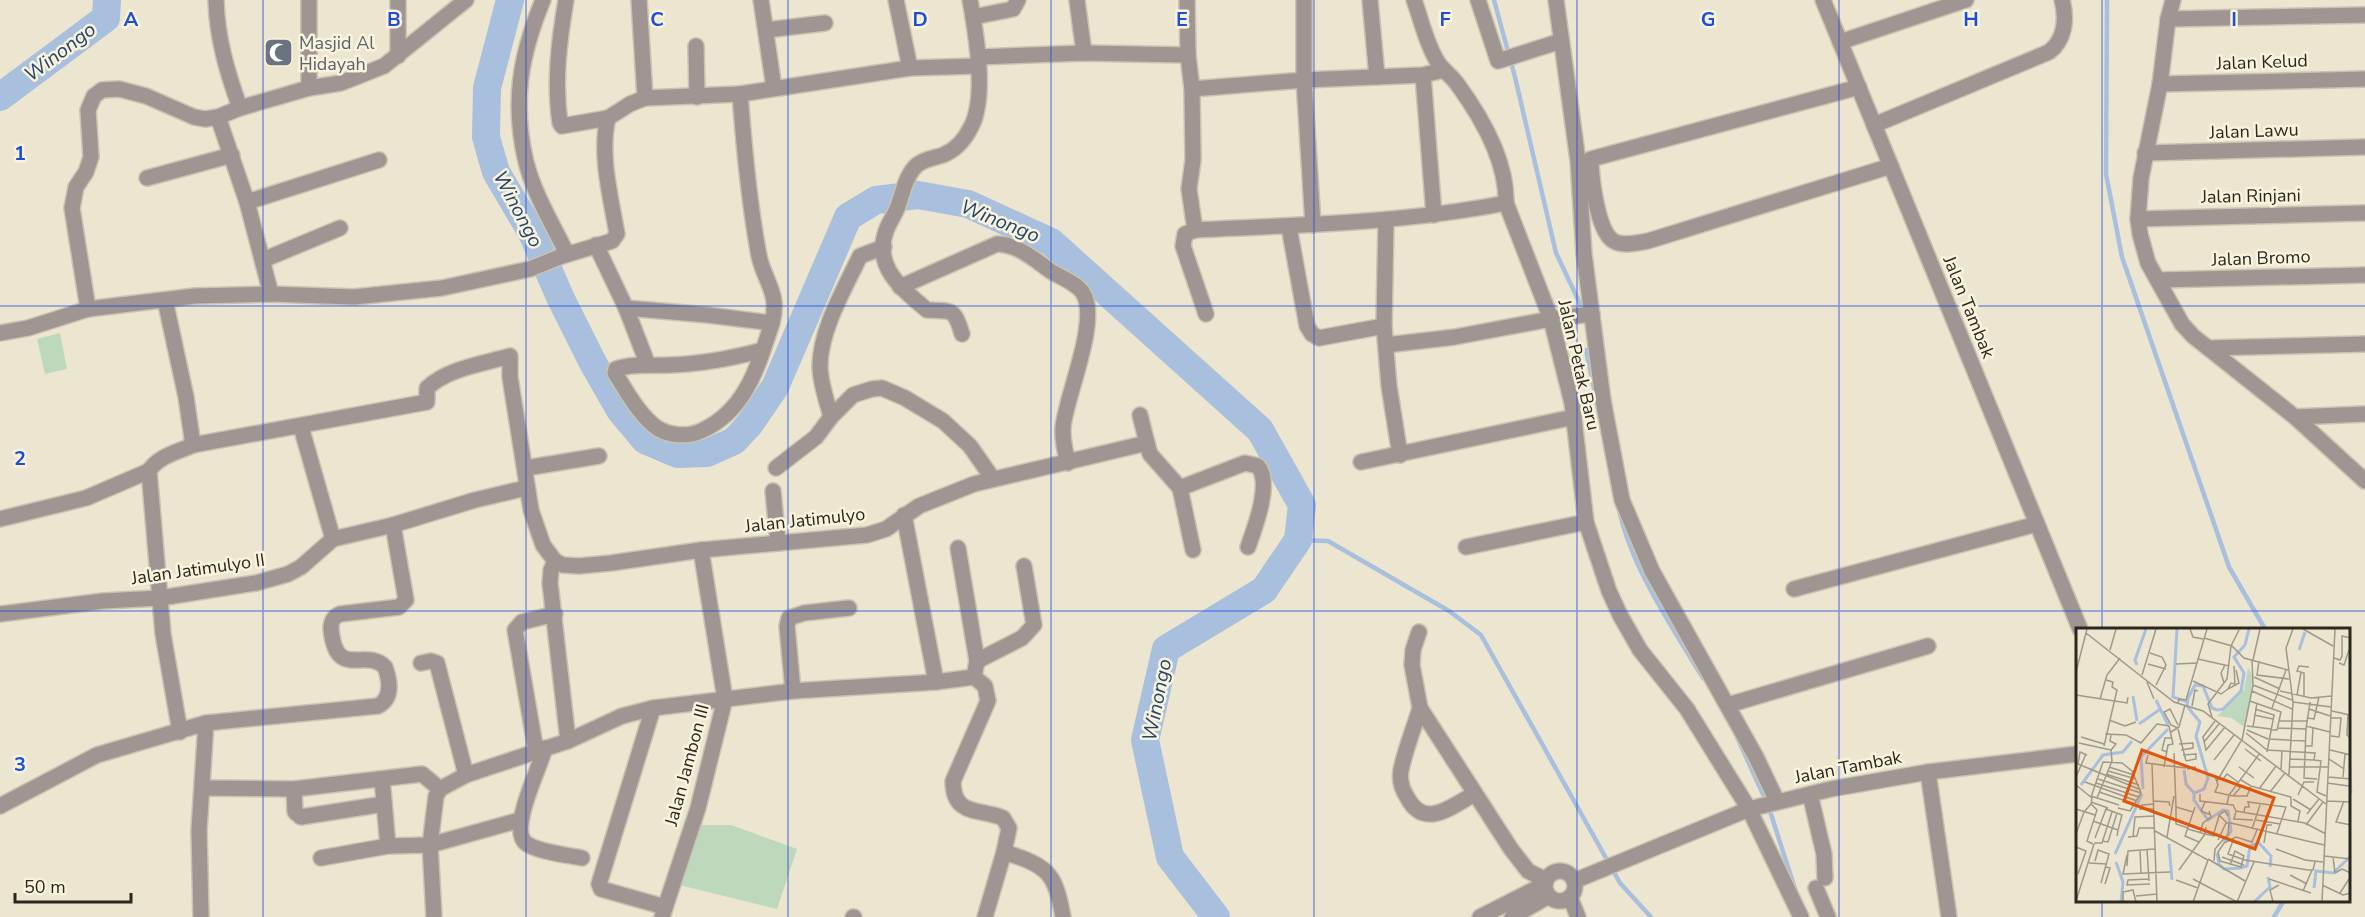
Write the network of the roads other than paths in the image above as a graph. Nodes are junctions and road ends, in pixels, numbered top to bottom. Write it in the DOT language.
graph roads {
  1 [pos="216,0"];
  2 [pos="309,0"];
  3 [pos="398,0"];
  4 [pos="466,0"];
  5 [pos="543,0"];
  6 [pos="566,0"];
  7 [pos="639,0"];
  8 [pos="761,0"];
  9 [pos="896,0"];
  10 [pos="970,0"];
  11 [pos="1018,0"];
  12 [pos="1077,0"];
  13 [pos="1188,0"];
  14 [pos="1304,0"];
  15 [pos="1370,0"];
  16 [pos="1414,0"];
  17 [pos="1478,0"];
  18 [pos="1556,0"];
  19 [pos="1823,0"];
  20 [pos="1966,0"];
  21 [pos="2062,0"];
  22 [pos="2173,0"];
  23 [pos="2365,15"];
  24 [pos="973,17"];
  25 [pos="2168,19"];
  26 [pos="825,23"];
  27 [pos="766,30"];
  28 [pos="1562,41"];
  29 [pos="1840,42"];
  30 [pos="696,46"];
  31 [pos="1084,53"];
  32 [pos="1188,55"];
  33 [pos="398,56"];
  34 [pos="978,62"];
  35 [pos="910,68"];
  36 [pos="1444,70"];
  37 [pos="1423,75"];
  38 [pos="1377,77"];
  39 [pos="2365,79"];
  40 [pos="1304,80"];
  41 [pos="2160,84"];
  42 [pos="1858,87"];
  43 [pos="309,88"];
  44 [pos="774,88"];
  45 [pos="1192,89"];
  46 [pos="740,94"];
  47 [pos="698,97"];
  48 [pos="645,98"];
  49 [pos="240,108"];
  50 [pos="219,117"];
  51 [pos="608,118"];
  52 [pos="1874,125"];
  53 [pos="2365,147"];
  54 [pos="2145,153"];
  55 [pos="232,155"];
  56 [pos="379,160"];
  57 [pos="1891,166"];
  58 [pos="147,178"];
  59 [pos="247,202"];
  60 [pos="1506,202"];
  61 [pos="2365,213"];
  62 [pos="1434,215"];
  63 [pos="2138,219"];
  64 [pos="1386,220"];
  65 [pos="1313,225"];
  66 [pos="1289,227"];
  67 [pos="340,228"];
  68 [pos="1195,230"];
  69 [pos="596,245"];
  70 [pos="884,247"];
  71 [pos="565,255"];
  72 [pos="263,260"];
  73 [pos="2365,275"];
  74 [pos="2158,280"];
  75 [pos="900,287"];
  76 [pos="271,294"];
  77 [pos="165,300"];
  78 [pos="626,308"];
  79 [pos="88,309"];
  80 [pos="1206,314"];
  81 [pos="1592,315"];
  82 [pos="1551,320"];
  83 [pos="772,323"];
  84 [pos="1384,326"];
  85 [pos="0,333"];
  86 [pos="962,334"];
  87 [pos="2365,344"];
  88 [pos="1386,345"];
  89 [pos="2208,348"];
  90 [pos="763,350"];
  91 [pos="648,364"];
  92 [pos="2365,414"];
  93 [pos="1140,415"];
  94 [pos="831,417"];
  95 [pos="1574,417"];
  96 [pos="2295,417"];
  97 [pos="300,427"];
  98 [pos="1147,443"];
  99 [pos="193,445"];
  100 [pos="1400,455"];
  101 [pos="599,456"];
  102 [pos="1361,462"];
  103 [pos="1068,463"];
  104 [pos="526,468"];
  105 [pos="776,468"];
  106 [pos="149,471"];
  107 [pos="2363,478"];
  108 [pos="993,479"];
  109 [pos="526,488"];
  110 [pos="1180,488"];
  111 [pos="773,491"];
  112 [pos="904,515"];
  113 [pos="0,519"];
  114 [pos="1586,522"];
  115 [pos="2037,524"];
  116 [pos="393,525"];
  117 [pos="333,539"];
  118 [pos="778,543"];
  119 [pos="1248,547"];
  120 [pos="1466,547"];
  121 [pos="958,548"];
  122 [pos="701,550"];
  123 [pos="1193,550"];
  124 [pos="555,561"];
  125 [pos="1024,566"];
  126 [pos="1794,589"];
  127 [pos="160,597"];
  128 [pos="849,608"];
  129 [pos="0,614"];
  130 [pos="555,614"];
  131 [pos="2080,628"];
  132 [pos="1419,632"];
  133 [pos="1928,646"];
  134 [pos="976,661"];
  135 [pos="421,663"];
  136 [pos="974,677"];
  137 [pos="936,682"];
  138 [pos="793,691"];
  139 [pos="725,699"];
  140 [pos="1728,705"];
  141 [pos="653,708"];
  142 [pos="1420,708"];
  143 [pos="206,723"];
  144 [pos="180,732"];
  145 [pos="568,741"];
  146 [pos="541,750"];
  147 [pos="2076,754"];
  148 [pos="1928,772"];
  149 [pos="466,775"];
  150 [pos="382,779"];
  151 [pos="202,788"];
  152 [pos="294,789"];
  153 [pos="440,789"];
  154 [pos="1474,794"];
  155 [pos="1810,794"];
  156 [pos="384,804"];
  157 [pos="1763,805"];
  158 [pos="0,806"];
  159 [pos="520,820"];
  160 [pos="430,845"];
  161 [pos="388,846"];
  162 [pos="1004,852"];
  163 [pos="321,858"];
  164 [pos="582,858"];
  165 [pos="1574,881"];
  166 [pos="1547,887"];
  167 [pos="1570,897"];
  168 [pos="664,912"];
  169 [pos="201,917"];
  170 [pos="434,917"];
  171 [pos="985,917"];
  172 [pos="1063,917"];
  173 [pos="1479,917"];
  174 [pos="1512,917"];
  175 [pos="1578,917"];
  176 [pos="1801,917"];
  177 [pos="1828,917"];
  178 [pos="1949,917"];
  1 -- 49 [label="street"];
  2 -- 43 [label="street"];
  3 -- 33 [label="street"];
  4 -- 33 [label="street"];
  5 -- 71 [label="street"];
  6 -- 51 [label="street"];
  7 -- 48 [label="street"];
  8 -- 27 [label="street"];
  9 -- 35 [label="street"];
  10 -- 24 [label="street"];
  11 -- 24 [label="street"];
  12 -- 31 [label="street"];
  13 -- 32 [label="street"];
  14 -- 40 [label="street"];
  15 -- 38 [label="street"];
  16 -- 36 [label="street, Jalan Petak Baru"];
  17 -- 28 [label="street"];
  18 -- 28 [label="street"];
  19 -- 29 [label="street, Jalan Tambak"];
  20 -- 29 [label="street"];
  21 -- 52 [label="street"];
  22 -- 25 [label="street"];
  23 -- 25 [label="street"];
  24 -- 34 [label="street"];
  25 -- 41 [label="street"];
  26 -- 27 [label="street"];
  27 -- 44 [label="street"];
  28 -- 81 [label="street"];
  29 -- 42 [label="street, Jalan Tambak"];
  30 -- 47 [label="street"];
  31 -- 32 [label="street"];
  31 -- 34 [label="street"];
  32 -- 45 [label="street"];
  33 -- 43 [label="street"];
  34 -- 35 [label="street"];
  34 -- 70 [label="street"];
  35 -- 44 [label="street"];
  36 -- 37 [label="street"];
  36 -- 60 [label="street, Jalan Petak Baru"];
  37 -- 38 [label="street"];
  37 -- 62 [label="street"];
  38 -- 40 [label="street"];
  39 -- 41 [label="street, Jalan Kelud"];
  40 -- 45 [label="street"];
  40 -- 65 [label="street"];
  41 -- 54 [label="street"];
  42 -- 52 [label="street, Jalan Tambak"];
  42 -- 57 [label="street"];
  43 -- 49 [label="street"];
  44 -- 46 [label="street"];
  45 -- 68 [label="street"];
  46 -- 47 [label="street"];
  46 -- 83 [label="street"];
  47 -- 48 [label="street"];
  48 -- 51 [label="street"];
  49 -- 50 [label="street"];
  50 -- 55 [label="street"];
  50 -- 79 [label="street"];
  51 -- 69 [label="street"];
  52 -- 57 [label="street, Jalan Tambak"];
  53 -- 54 [label="street, Jalan Lawu"];
  54 -- 63 [label="street"];
  55 -- 58 [label="street"];
  55 -- 59 [label="street"];
  56 -- 59 [label="street"];
  57 -- 115 [label="street, Jalan Tambak"];
  59 -- 72 [label="street"];
  60 -- 62 [label="street"];
  60 -- 82 [label="street, Jalan Petak Baru"];
  61 -- 63 [label="street, Jalan Rinjani"];
  62 -- 64 [label="street"];
  63 -- 74 [label="street"];
  64 -- 65 [label="street"];
  64 -- 84 [label="street"];
  65 -- 66 [label="street"];
  66 -- 68 [label="street"];
  66 -- 84 [label="street"];
  67 -- 72 [label="street"];
  68 -- 80 [label="street"];
  69 -- 71 [label="street"];
  69 -- 78 [label="street"];
  70 -- 75 [label="street"];
  70 -- 94 [label="street"];
  71 -- 76 [label="street"];
  72 -- 76 [label="street"];
  73 -- 74 [label="street, Jalan Bromo"];
  74 -- 89 [label="street"];
  75 -- 86 [label="street"];
  75 -- 103 [label="street"];
  76 -- 77 [label="street"];
  77 -- 79 [label="street"];
  77 -- 99 [label="street"];
  78 -- 83 [label="street"];
  78 -- 91 [label="street"];
  79 -- 85 [label="street"];
  81 -- 82 [label="street"];
  81 -- 140 [label="street"];
  82 -- 88 [label="street"];
  82 -- 95 [label="street, Jalan Petak Baru"];
  83 -- 90 [label="street"];
  84 -- 88 [label="street"];
  87 -- 89 [label="street"];
  88 -- 100 [label="street"];
  89 -- 96 [label="street"];
  90 -- 91 [label="street"];
  90 -- 91 [label="street"];
  92 -- 96 [label="street"];
  93 -- 98 [label="street"];
  94 -- 105 [label="street"];
  94 -- 108 [label="street"];
  95 -- 100 [label="street"];
  95 -- 114 [label="street, Jalan Petak Baru"];
  96 -- 107 [label="street"];
  97 -- 99 [label="street"];
  97 -- 104 [label="street"];
  97 -- 117 [label="street"];
  98 -- 103 [label="street, Jalan Jatimulyo"];
  98 -- 110 [label="street"];
  99 -- 106 [label="street"];
  100 -- 102 [label="street"];
  101 -- 104 [label="street"];
  103 -- 108 [label="street, Jalan Jatimulyo"];
  104 -- 109 [label="street"];
  106 -- 113 [label="street"];
  106 -- 127 [label="street"];
  108 -- 112 [label="street, Jalan Jatimulyo"];
  109 -- 116 [label="street, Jalan Jatimulyo II"];
  109 -- 124 [label="street"];
  110 -- 119 [label="street"];
  110 -- 123 [label="street"];
  111 -- 118 [label="street"];
  112 -- 118 [label="street, Jalan Jatimulyo"];
  112 -- 137 [label="street"];
  114 -- 120 [label="street"];
  114 -- 157 [label="street, Jalan Petak Baru"];
  115 -- 126 [label="street"];
  115 -- 131 [label="street, Jalan Tambak"];
  116 -- 117 [label="street, Jalan Jatimulyo II"];
  116 -- 143 [label="street"];
  117 -- 127 [label="street, Jalan Jatimulyo II"];
  118 -- 122 [label="street, Jalan Jatimulyo"];
  121 -- 134 [label="street"];
  122 -- 124 [label="street, Jalan Jatimulyo"];
  122 -- 139 [label="street, Jalan Jambon III"];
  124 -- 130 [label="street"];
  125 -- 134 [label="street"];
  127 -- 129 [label="street, Jalan Jatimulyo II"];
  127 -- 144 [label="street"];
  128 -- 138 [label="street"];
  130 -- 145 [label="street"];
  130 -- 146 [label="street"];
  132 -- 142 [label="street"];
  133 -- 140 [label="street"];
  134 -- 136 [label="street"];
  135 -- 149 [label="street"];
  136 -- 137 [label="street"];
  136 -- 162 [label="street"];
  137 -- 138 [label="street"];
  138 -- 139 [label="street"];
  139 -- 141 [label="street"];
  139 -- 168 [label="street, Jalan Jambon III"];
  140 -- 157 [label="street"];
  141 -- 145 [label="street"];
  141 -- 168 [label="street"];
  142 -- 154 [label="street"];
  142 -- 154 [label="street"];
  143 -- 144 [label="street"];
  143 -- 151 [label="street"];
  144 -- 158 [label="street"];
  145 -- 146 [label="street"];
  146 -- 149 [label="street"];
  146 -- 159 [label="street"];
  147 -- 148 [label="street, Jalan Tambak"];
  148 -- 155 [label="street, Jalan Tambak"];
  148 -- 178 [label="street"];
  149 -- 153 [label="street"];
  150 -- 152 [label="street"];
  150 -- 153 [label="street"];
  150 -- 156 [label="street"];
  151 -- 152 [label="street"];
  151 -- 169 [label="street"];
  152 -- 156 [label="street"];
  153 -- 160 [label="street"];
  154 -- 166 [label="street"];
  155 -- 157 [label="street, Jalan Tambak"];
  155 -- 177 [label="street"];
  156 -- 161 [label="street"];
  157 -- 165 [label="street, Jalan Tambak"];
  157 -- 176 [label="street"];
  159 -- 160 [label="street"];
  159 -- 164 [label="street"];
  160 -- 161 [label="street"];
  160 -- 170 [label="street"];
  161 -- 163 [label="street"];
  162 -- 171 [label="street"];
  162 -- 172 [label="street"];
  165 -- 166 [label="street"];
  165 -- 167 [label="street"];
  166 -- 167 [label="street"];
  166 -- 173 [label="street"];
  166 -- 174 [label="street"];
  167 -- 175 [label="street"];
}
